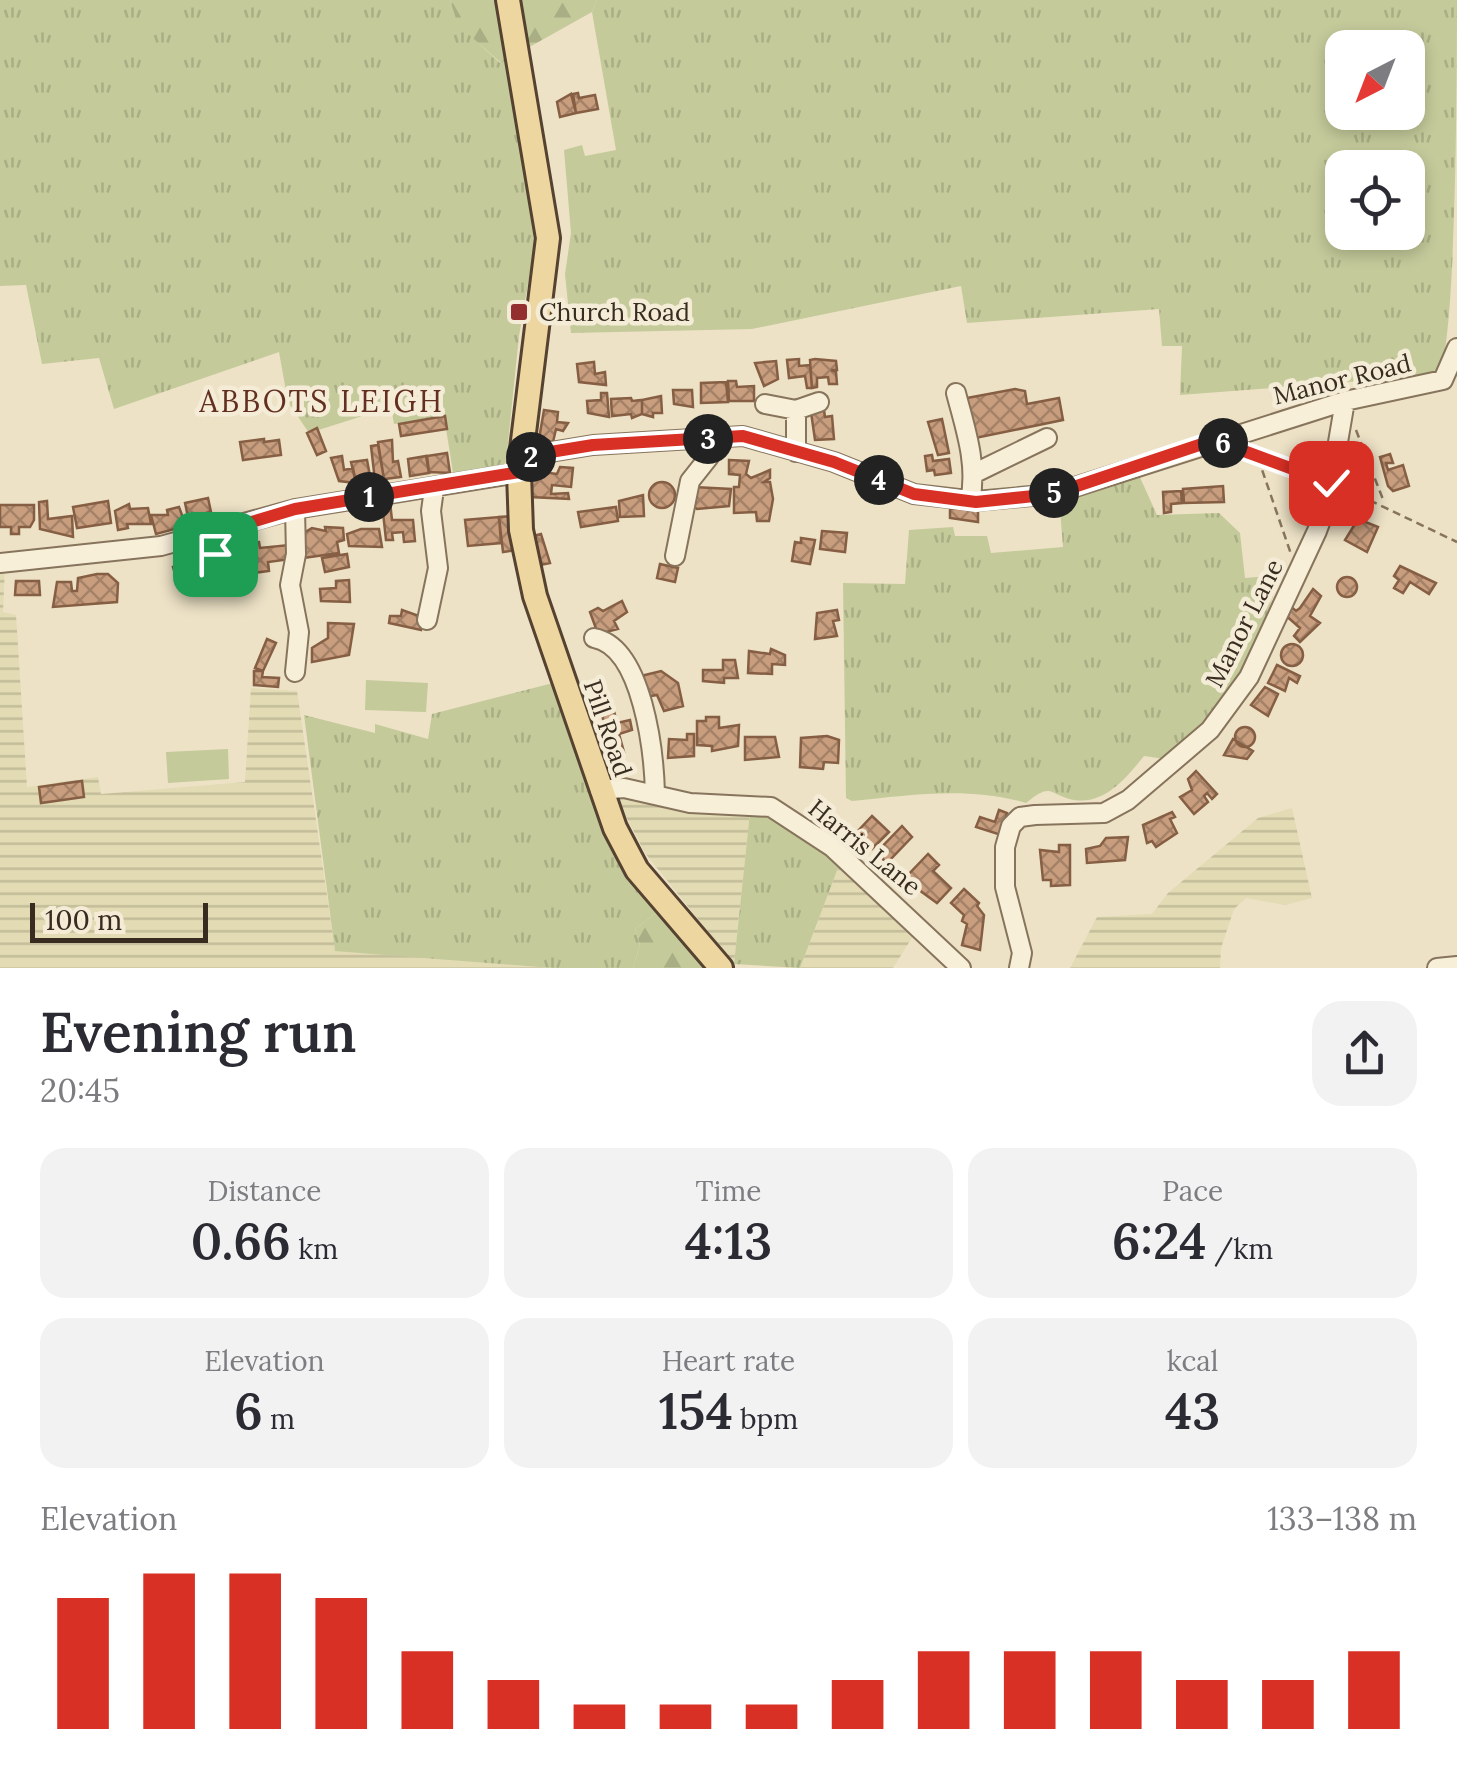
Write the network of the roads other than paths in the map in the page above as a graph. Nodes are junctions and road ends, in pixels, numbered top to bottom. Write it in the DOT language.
graph roads {
  1 [pos="508,0"];
  2 [pos="1457,348"];
  3 [pos="956,393"];
  4 [pos="1344,400"];
  5 [pos="819,402"];
  6 [pos="765,404"];
  7 [pos="796,410"];
  8 [pos="1047,438"];
  9 [pos="702,439"];
  10 [pos="796,452"];
  11 [pos="520,465"];
  12 [pos="973,474"];
  13 [pos="434,489"];
  14 [pos="970,501"];
  15 [pos="295,509"];
  16 [pos="675,556"];
  17 [pos="0,563"];
  18 [pos="427,620"];
  19 [pos="594,638"];
  20 [pos="296,672"];
  21 [pos="600,790"];
  22 [pos="655,794"];
  23 [pos="1457,966"];
  24 [pos="720,968"];
  25 [pos="962,968"];
  26 [pos="1019,968"];
  27 [pos="1437,968"];
  1 -- 11 [label="main road, Pill Road"];
  2 -- 4 [label="street, Manor Road"];
  3 -- 12 [label="street"];
  4 -- 14 [label="street, Manor Road"];
  4 -- 26 [label="street, Manor Lane"];
  5 -- 7 [label="street"];
  6 -- 7 [label="street"];
  7 -- 10 [label="street"];
  8 -- 12 [label="street"];
  9 -- 10 [label="street, Manor Road"];
  9 -- 11 [label="street, Manor Road"];
  9 -- 16 [label="street"];
  10 -- 14 [label="street, Manor Road"];
  11 -- 13 [label="street"];
  11 -- 21 [label="main road, Pill Road"];
  12 -- 14 [label="street"];
  13 -- 15 [label="street"];
  13 -- 18 [label="street"];
  15 -- 17 [label="street"];
  15 -- 20 [label="street"];
  19 -- 22 [label="street"];
  21 -- 22 [label="street, Harris Lane"];
  21 -- 24 [label="main road, Pill Road"];
  22 -- 25 [label="street, Harris Lane"];
  23 -- 27 [label="street"];
}
